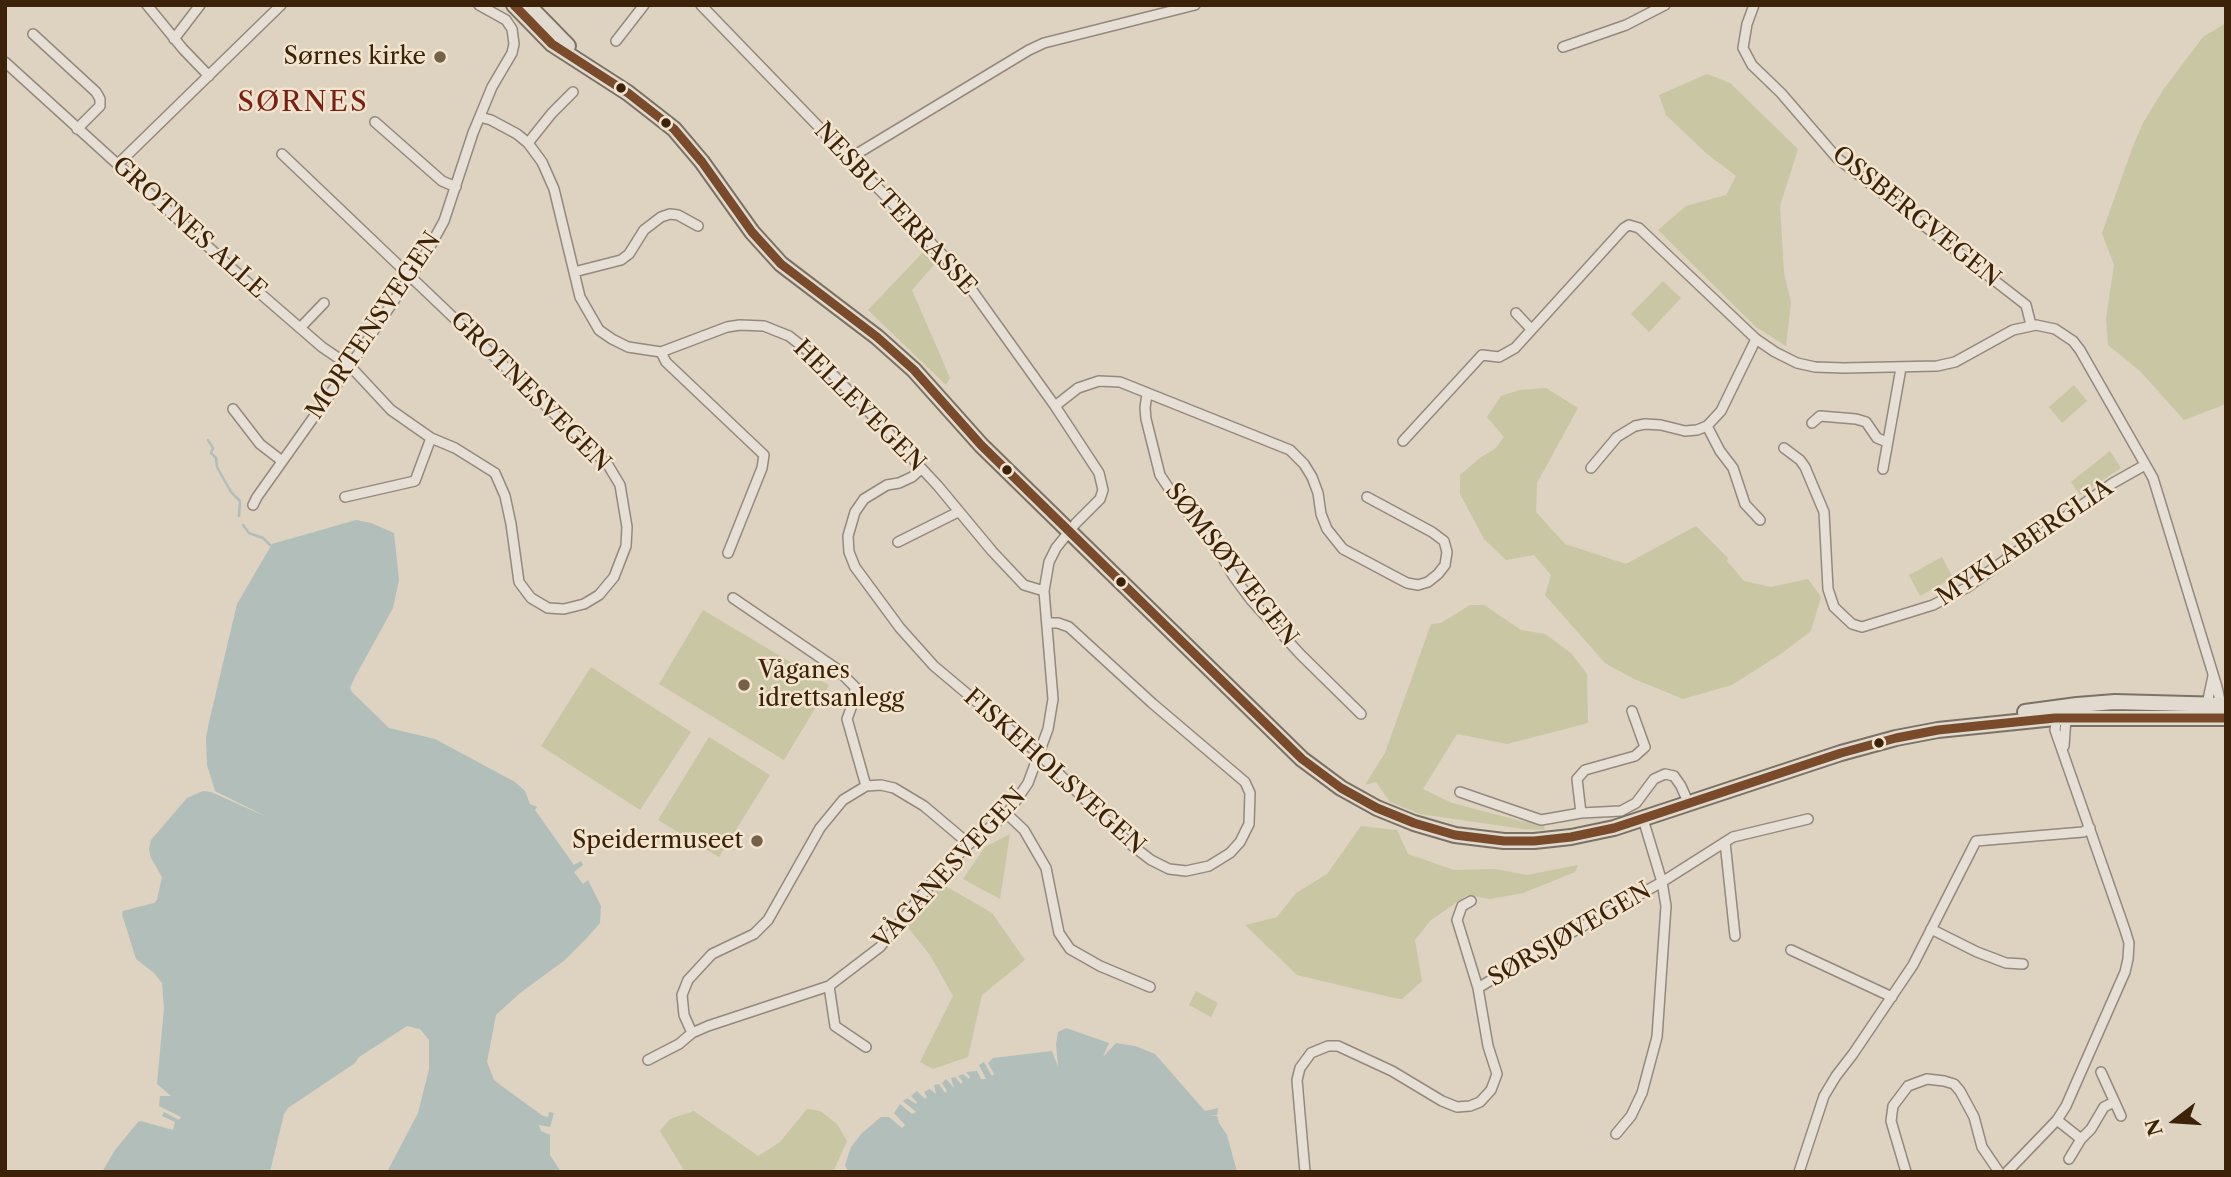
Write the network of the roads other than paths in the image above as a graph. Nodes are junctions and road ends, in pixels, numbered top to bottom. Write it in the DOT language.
graph roads {
  1 [pos="147,5"];
  2 [pos="200,5"];
  3 [pos="281,5"];
  4 [pos="479,5"];
  5 [pos="514,5"];
  6 [pos="528,5"];
  7 [pos="644,5"];
  8 [pos="701,5"];
  9 [pos="1195,5"];
  10 [pos="1665,5"];
  11 [pos="1754,5"];
  12 [pos="33,34"];
  13 [pos="174,39"];
  14 [pos="616,41"];
  15 [pos="1563,47"];
  16 [pos="5,62"];
  17 [pos="209,76"];
  18 [pos="607,79"];
  19 [pos="573,92"];
  20 [pos="480,117"];
  21 [pos="375,122"];
  22 [pos="77,129"];
  23 [pos="528,143"];
  24 [pos="282,154"];
  25 [pos="850,158"];
  26 [pos="118,164"];
  27 [pos="457,187"];
  28 [pos="698,226"];
  29 [pos="574,272"];
  30 [pos="411,275"];
  31 [pos="324,303"];
  32 [pos="1516,313"];
  33 [pos="2031,325"];
  34 [pos="300,328"];
  35 [pos="1531,329"];
  36 [pos="1756,339"];
  37 [pos="661,352"];
  38 [pos="350,366"];
  39 [pos="1901,368"];
  40 [pos="1147,394"];
  41 [pos="1055,406"];
  42 [pos="233,409"];
  43 [pos="1812,423"];
  44 [pos="1707,426"];
  45 [pos="431,438"];
  46 [pos="1403,442"];
  47 [pos="1887,442"];
  48 [pos="1784,449"];
  49 [pos="282,461"];
  50 [pos="2145,465"];
  51 [pos="1591,468"];
  52 [pos="921,469"];
  53 [pos="1883,469"];
  54 [pos="1367,497"];
  55 [pos="345,498"];
  56 [pos="253,505"];
  57 [pos="958,512"];
  58 [pos="1760,520"];
  59 [pos="1069,532"];
  60 [pos="898,542"];
  61 [pos="727,553"];
  62 [pos="1045,591"];
  63 [pos="733,597"];
  64 [pos="1049,623"];
  65 [pos="2218,710"];
  66 [pos="1632,711"];
  67 [pos="1361,714"];
  68 [pos="2061,714"];
  69 [pos="1040,755"];
  70 [pos="866,786"];
  71 [pos="1737,788"];
  72 [pos="1460,793"];
  73 [pos="1688,802"];
  74 [pos="1581,813"];
  75 [pos="1007,814"];
  76 [pos="1808,819"];
  77 [pos="1644,823"];
  78 [pos="2090,828"];
  79 [pos="1725,842"];
  80 [pos="969,844"];
  81 [pos="1662,882"];
  82 [pos="1471,901"];
  83 [pos="1931,929"];
  84 [pos="1735,936"];
  85 [pos="1791,950"];
  86 [pos="2023,964"];
  87 [pos="830,986"];
  88 [pos="1150,987"];
  89 [pos="1478,988"];
  90 [pos="1892,997"];
  91 [pos="692,1033"];
  92 [pos="866,1047"];
  93 [pos="648,1060"];
  94 [pos="2101,1072"];
  95 [pos="2114,1101"];
  96 [pos="2122,1116"];
  97 [pos="2057,1120"];
  98 [pos="1616,1134"];
  99 [pos="2081,1139"];
  100 [pos="2069,1159"];
  101 [pos="1305,1172"];
  102 [pos="1799,1172"];
  103 [pos="1906,1172"];
  104 [pos="1999,1172"];
  105 [pos="2007,1172"];
  1 -- 13 [label="street"];
  2 -- 13 [label="street"];
  3 -- 17 [label="street"];
  4 -- 20 [label="street, MORTENSVEGEN"];
  5 -- 18 [label="main road"];
  6 -- 18 [label="main road"];
  7 -- 14 [label="street"];
  8 -- 25 [label="street, NESBU TERRASSE"];
  9 -- 25 [label="street"];
  10 -- 15 [label="street"];
  11 -- 33 [label="street, OSSBERGVEGEN"];
  12 -- 22 [label="street"];
  13 -- 17 [label="street"];
  16 -- 22 [label="street, GROTNES ALLE"];
  17 -- 26 [label="street"];
  18 -- 59 [label="main road"];
  19 -- 23 [label="street"];
  20 -- 23 [label="street"];
  20 -- 27 [label="street, MORTENSVEGEN"];
  21 -- 27 [label="street"];
  22 -- 26 [label="street, GROTNES ALLE"];
  23 -- 29 [label="street"];
  24 -- 30 [label="street, GROTNESVEGEN"];
  25 -- 41 [label="street, NESBU TERRASSE"];
  26 -- 34 [label="street, GROTNES ALLE"];
  27 -- 30 [label="street, MORTENSVEGEN"];
  28 -- 29 [label="street"];
  29 -- 37 [label="street"];
  30 -- 38 [label="street, MORTENSVEGEN"];
  30 -- 45 [label="street, GROTNESVEGEN"];
  31 -- 34 [label="street"];
  32 -- 35 [label="street"];
  33 -- 39 [label="street"];
  33 -- 50 [label="street"];
  34 -- 38 [label="street, GROTNES ALLE"];
  35 -- 36 [label="street"];
  35 -- 46 [label="street"];
  36 -- 39 [label="street"];
  36 -- 44 [label="street"];
  37 -- 52 [label="street, HELLEVEGEN"];
  37 -- 61 [label="street"];
  38 -- 45 [label="street, GROTNESVEGEN"];
  38 -- 49 [label="street, MORTENSVEGEN"];
  39 -- 47 [label="street"];
  40 -- 41 [label="street"];
  40 -- 54 [label="street"];
  40 -- 67 [label="street, SØMSØYVEGEN"];
  41 -- 59 [label="street, NESBU TERRASSE"];
  42 -- 49 [label="street"];
  43 -- 47 [label="street"];
  44 -- 51 [label="street"];
  44 -- 58 [label="street"];
  45 -- 55 [label="street"];
  47 -- 53 [label="street"];
  48 -- 50 [label="street, MYKLABERGLIA"];
  49 -- 56 [label="street, MORTENSVEGEN"];
  50 -- 65 [label="street"];
  52 -- 57 [label="street, HELLEVEGEN"];
  52 -- 69 [label="street, FISKEHOLSVEGEN"];
  57 -- 60 [label="street"];
  57 -- 62 [label="street, HELLEVEGEN"];
  59 -- 62 [label="street, VÅGANESVEGEN"];
  59 -- 77 [label="main road"];
  62 -- 64 [label="street, VÅGANESVEGEN"];
  63 -- 70 [label="street"];
  64 -- 69 [label="street, VÅGANESVEGEN"];
  64 -- 69 [label="street, FISKEHOLSVEGEN"];
  65 -- 68 [label="main road"];
  66 -- 74 [label="street"];
  68 -- 71 [label="main road"];
  68 -- 78 [label="street"];
  69 -- 75 [label="street, VÅGANESVEGEN"];
  70 -- 80 [label="street"];
  70 -- 91 [label="street"];
  71 -- 73 [label="main road"];
  71 -- 77 [label="main road"];
  72 -- 74 [label="street"];
  73 -- 74 [label="street"];
  73 -- 77 [label="main road"];
  75 -- 80 [label="street, VÅGANESVEGEN"];
  75 -- 88 [label="street"];
  76 -- 79 [label="street, SØRSJØVEGEN"];
  77 -- 81 [label="street"];
  78 -- 83 [label="street"];
  78 -- 97 [label="street"];
  79 -- 81 [label="street, SØRSJØVEGEN"];
  79 -- 84 [label="street"];
  80 -- 87 [label="street, VÅGANESVEGEN"];
  81 -- 89 [label="street, SØRSJØVEGEN"];
  81 -- 98 [label="street"];
  82 -- 89 [label="street, SØRSJØVEGEN"];
  83 -- 86 [label="street"];
  83 -- 90 [label="street"];
  85 -- 90 [label="street"];
  87 -- 91 [label="street, VÅGANESVEGEN"];
  87 -- 92 [label="street"];
  89 -- 101 [label="street, SØRSJØVEGEN"];
  90 -- 102 [label="street"];
  91 -- 93 [label="street, VÅGANESVEGEN"];
  94 -- 95 [label="street"];
  95 -- 96 [label="street"];
  95 -- 99 [label="street"];
  97 -- 99 [label="street"];
  97 -- 105 [label="street"];
  99 -- 100 [label="street"];
  103 -- 104 [label="street"];
}
